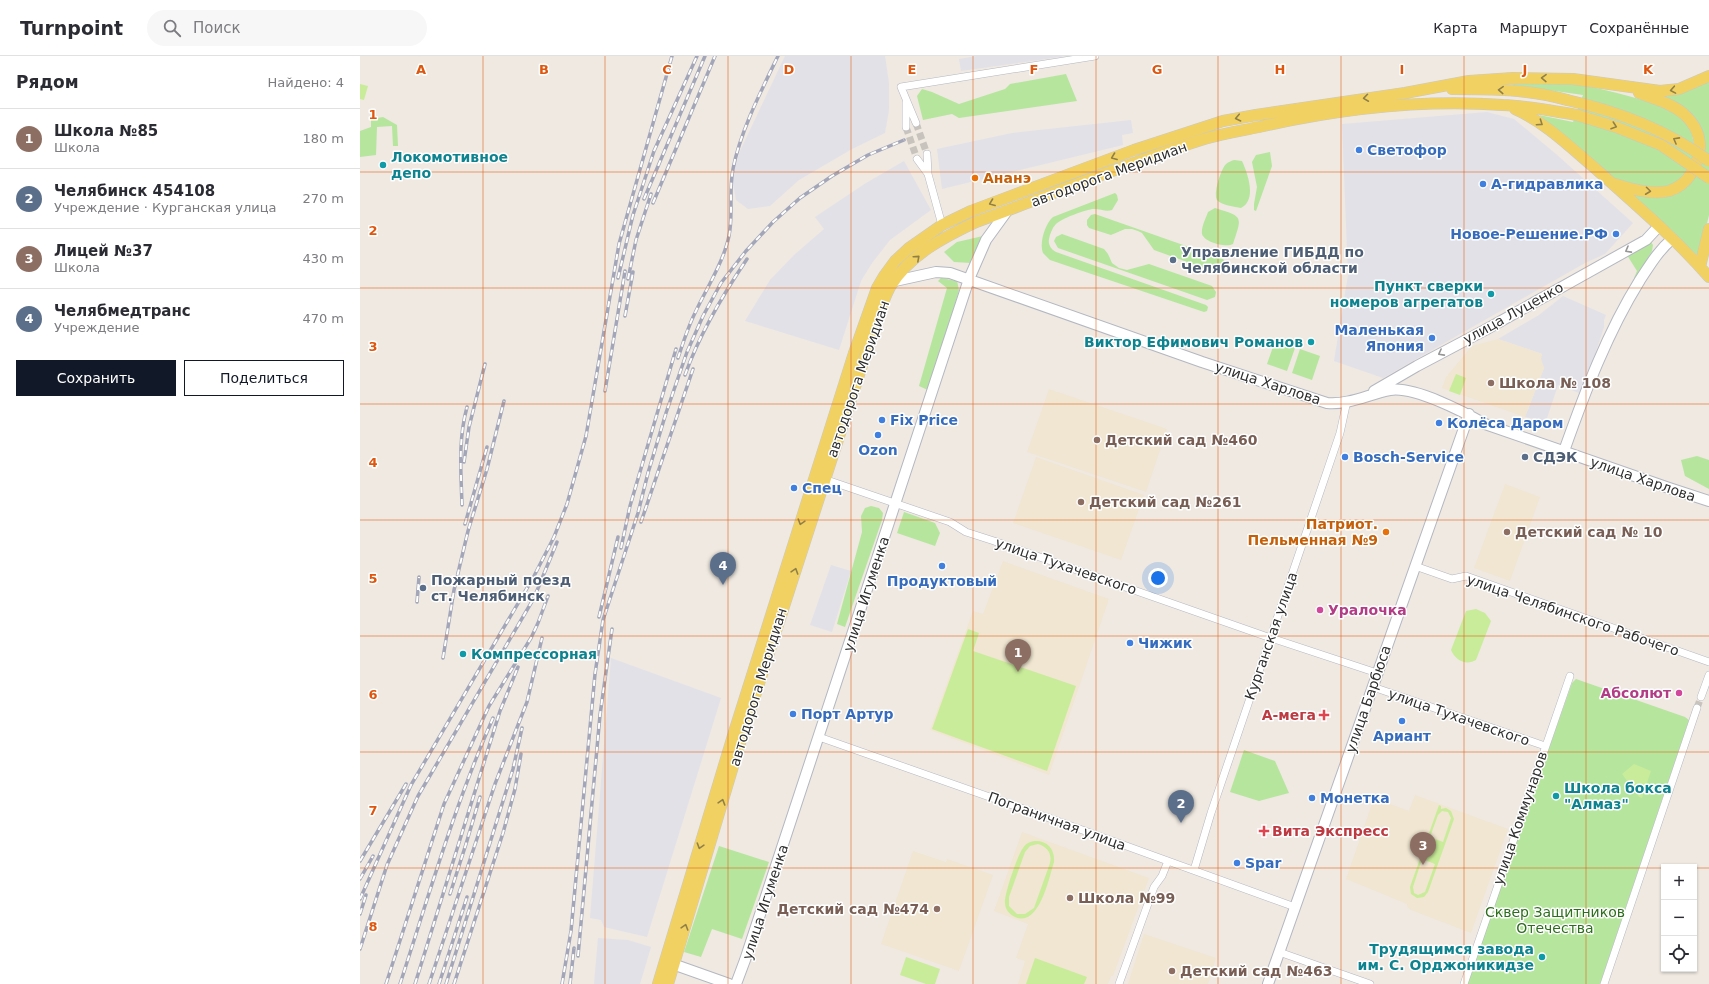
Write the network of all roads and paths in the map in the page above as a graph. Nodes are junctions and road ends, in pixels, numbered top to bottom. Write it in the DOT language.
graph roads {
  1 [pos="1095,56"];
  2 [pos="1709,76"];
  3 [pos="1620,86"];
  4 [pos="1405,93"];
  5 [pos="906,99"];
  6 [pos="1506,105"];
  7 [pos="916,122"];
  8 [pos="906,126"];
  9 [pos="926,154"];
  10 [pos="917,159"];
  11 [pos="1709,160"];
  12 [pos="928,174"];
  13 [pos="1709,178"];
  14 [pos="1610,182"];
  15 [pos="1007,211"];
  16 [pos="942,225"];
  17 [pos="1659,226"];
  18 [pos="1709,229"];
  19 [pos="1672,239"];
  20 [pos="1700,267"];
  21 [pos="1709,277"];
  22 [pos="969,279"];
  23 [pos="895,280"];
  24 [pos="1402,374"];
  25 [pos="1401,389"];
  26 [pos="1364,398"];
  27 [pos="1347,401"];
  28 [pos="1468,414"];
  29 [pos="1564,451"];
  30 [pos="824,479"];
  31 [pos="1709,501"];
  32 [pos="895,503"];
  33 [pos="1415,566"];
  34 [pos="1270,638"];
  35 [pos="1709,662"];
  36 [pos="1377,674"];
  37 [pos="1709,675"];
  38 [pos="1570,676"];
  39 [pos="1372,687"];
  40 [pos="1701,697"];
  41 [pos="1697,708"];
  42 [pos="819,737"];
  43 [pos="1545,746"];
  44 [pos="1168,860"];
  45 [pos="1194,870"];
  46 [pos="1295,907"];
  47 [pos="1279,952"];
  48 [pos="670,963"];
  49 [pos="658,984"];
  50 [pos="668,984"];
  51 [pos="711,984"];
  52 [pos="731,984"];
  53 [pos="1119,984"];
  54 [pos="1268,984"];
  55 [pos="1370,984"];
  56 [pos="1464,984"];
  57 [pos="1604,984"];
  1 -- 5 [label="street"];
  2 -- 3 [label="main road, one-way"];
  3 -- 4 [label="main road, one-way"];
  14 -- 3 [label="main road, one-way"];
  11 -- 4 [label="main road, one-way, bridge"];
  4 -- 16 [label="main road, автодорога Меридиан, one-way"];
  5 -- 7 [label="street"];
  5 -- 8 [label="street"];
  6 -- 13 [label="main road, автодорога Меридиан, one-way, bridge"];
  6 -- 14 [label="main road, one-way"];
  6 -- 15 [label="main road, автодорога Меридиан"];
  9 -- 12 [label="street"];
  10 -- 12 [label="street"];
  12 -- 16 [label="street"];
  14 -- 17 [label="main road"];
  15 -- 22 [label="street, улица Игуменка"];
  23 -- 15 [label="main road, автодорога Меридиан, one-way"];
  16 -- 48 [label="main road, автодорога Меридиан, one-way"];
  17 -- 19 [label="main road"];
  17 -- 24 [label="street, улица Луценко, one-way"];
  18 -- 20 [label="main road"];
  19 -- 20 [label="main road"];
  19 -- 29 [label="street"];
  20 -- 21 [label="main road"];
  22 -- 23 [label="street, улица Харлова"];
  22 -- 27 [label="street, улица Харлова"];
  22 -- 32 [label="street, улица Игуменка"];
  23 -- 30 [label="main road, автодорога Меридиан"];
  24 -- 25 [label="street"];
  24 -- 26 [label="street, улица Луценко"];
  25 -- 26 [label="street, улица Харлова"];
  25 -- 28 [label="street, улица Харлова"];
  26 -- 27 [label="street, улица Харлова"];
  27 -- 34 [label="street, Курганская улица"];
  28 -- 29 [label="street, улица Харлова"];
  28 -- 33 [label="street, улица Барбюса"];
  29 -- 31 [label="street, улица Харлова"];
  30 -- 32 [label="street, улица Тухачевского"];
  48 -- 30 [label="main road, автодорога Меридиан, one-way"];
  32 -- 34 [label="street, улица Тухачевского"];
  32 -- 42 [label="street, улица Игуменка"];
  33 -- 35 [label="street, улица Челябинского Рабочего"];
  33 -- 36 [label="street, улица Барбюса"];
  34 -- 36 [label="street, улица Тухачевского"];
  34 -- 45 [label="street, Курганская улица"];
  36 -- 39 [label="street, улица Барбюса"];
  37 -- 40 [label="street"];
  38 -- 43 [label="street, улица Коммунаров"];
  39 -- 43 [label="street, улица Тухачевского"];
  39 -- 46 [label="street, улица Барбюса"];
  41 -- 57 [label="street"];
  42 -- 44 [label="street, Пограничная улица"];
  42 -- 52 [label="street, улица Игуменка"];
  43 -- 56 [label="street, улица Коммунаров"];
  44 -- 45 [label="street, Пограничная улица"];
  44 -- 53 [label="street"];
  45 -- 46 [label="street, Пограничная улица"];
  46 -- 47 [label="street, улица Барбюса"];
  47 -- 54 [label="street, улица Барбюса"];
  47 -- 55 [label="street"];
  48 -- 49 [label="main road, автодорога Меридиан"];
  48 -- 50 [label="main road, автодорога Меридиан"];
  48 -- 52 [label="street"];
  51 -- 52 [label="street"];
}
